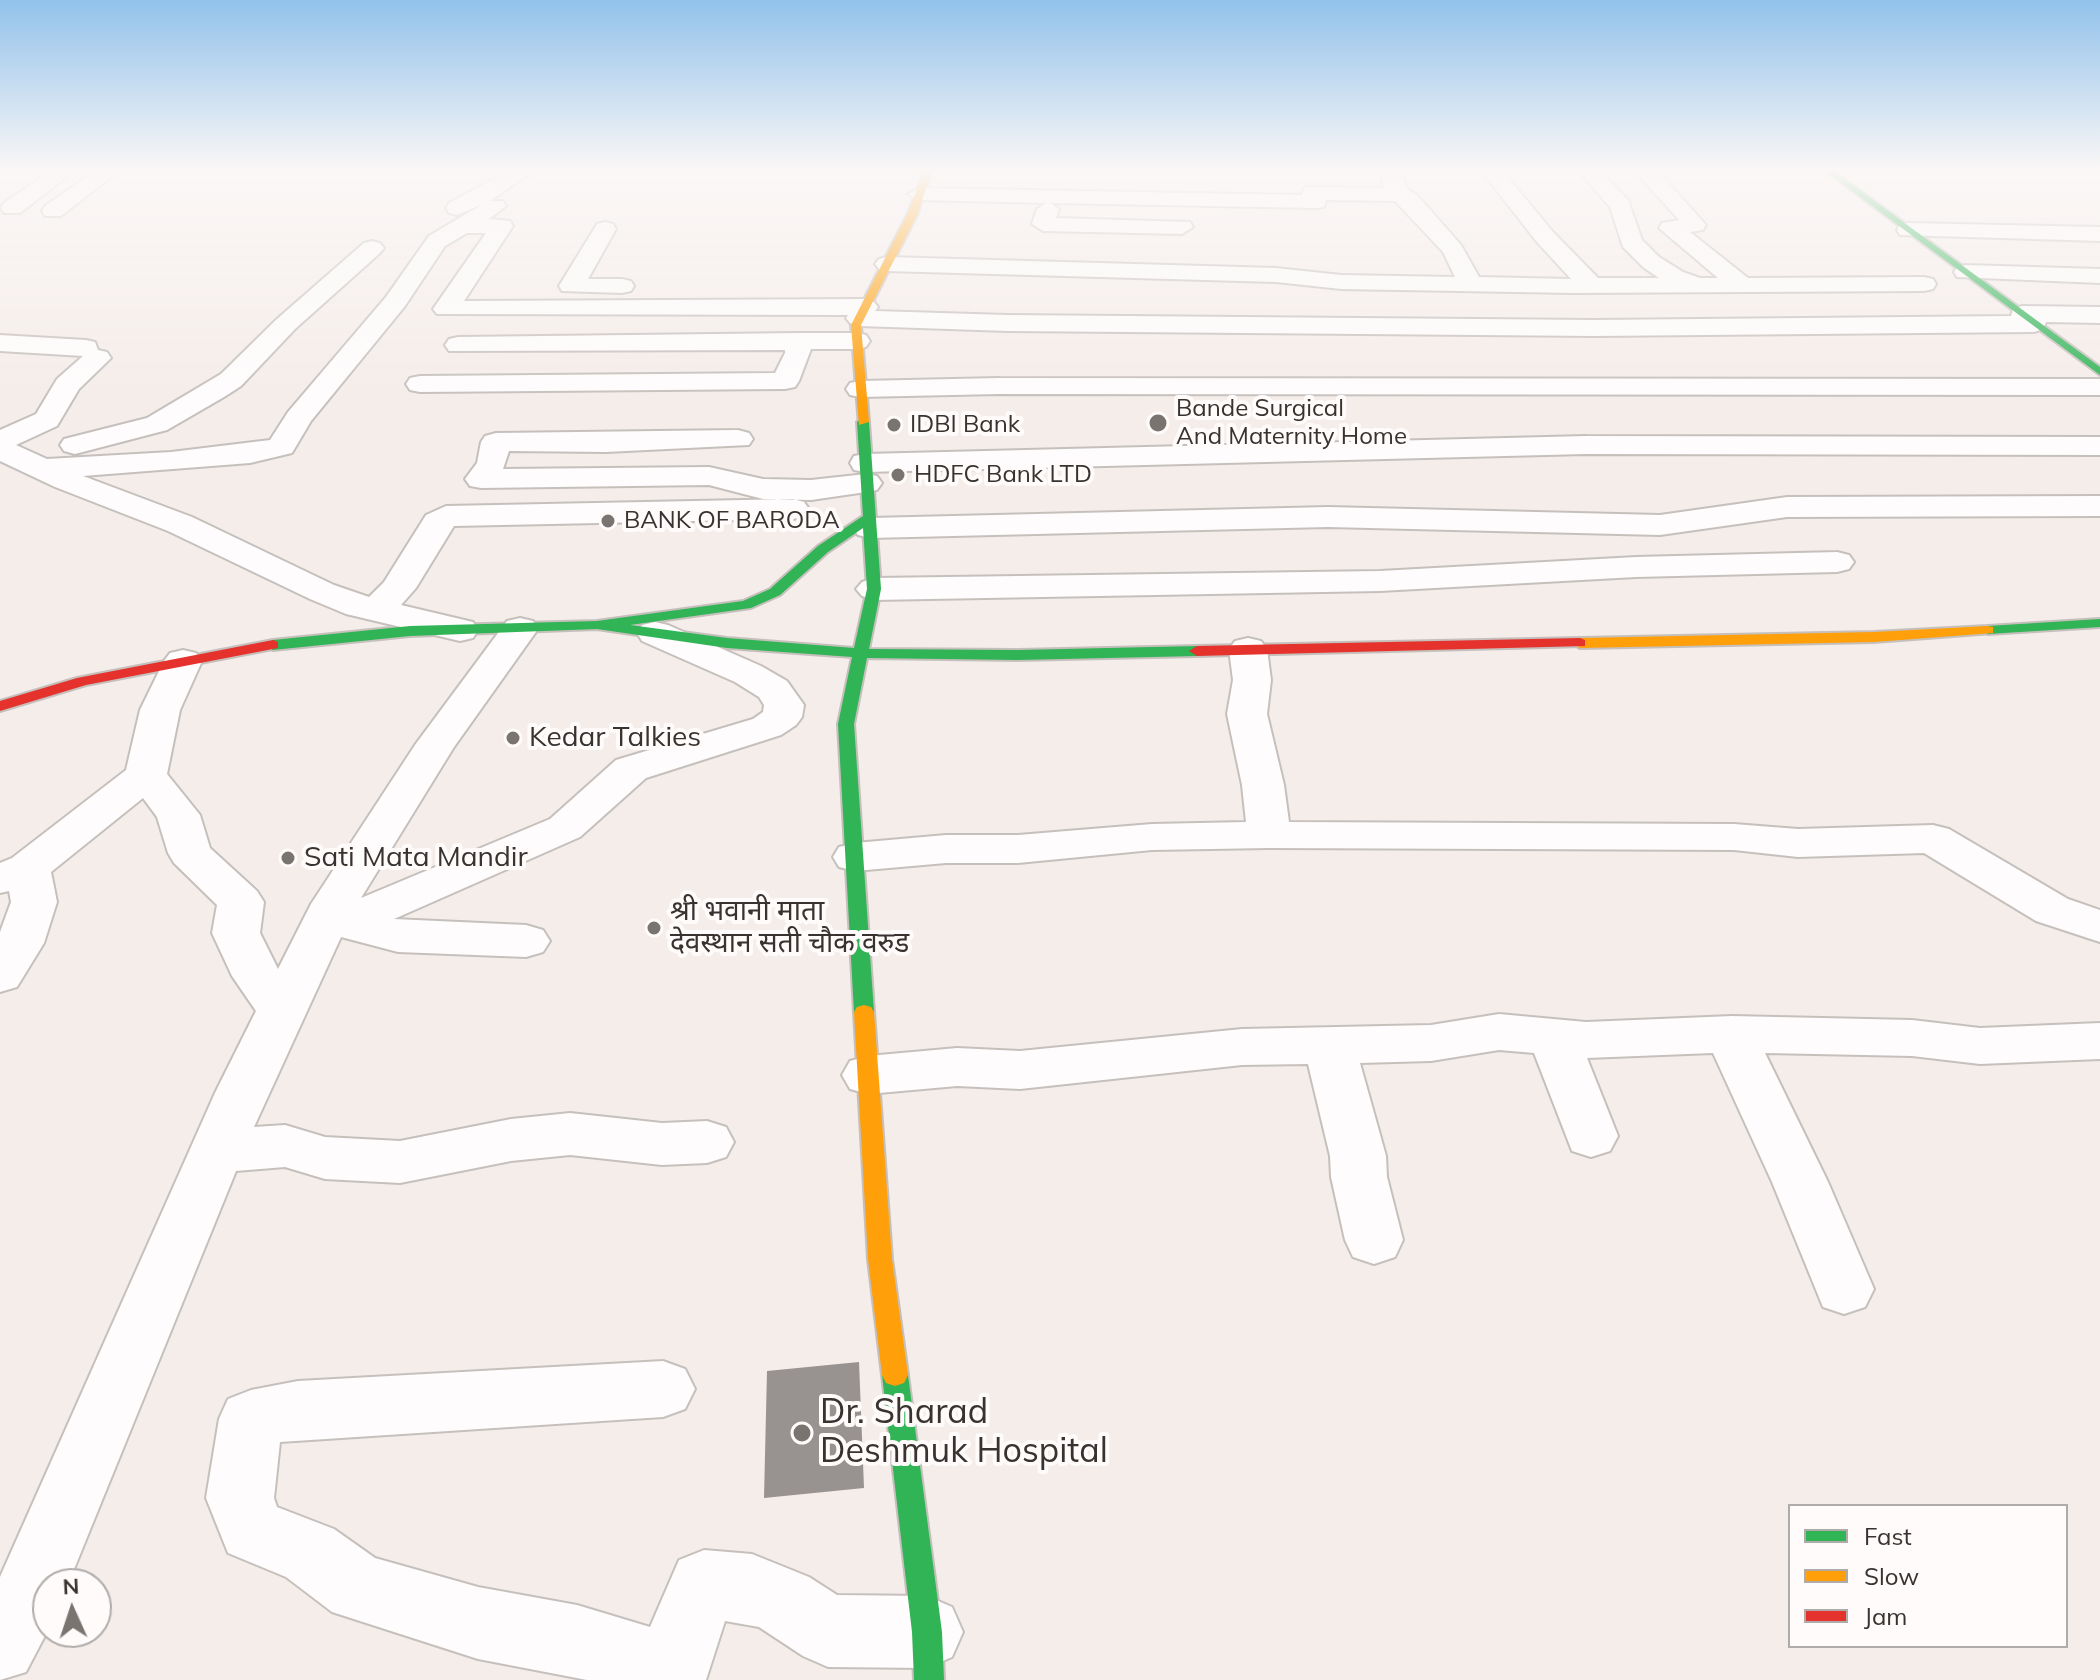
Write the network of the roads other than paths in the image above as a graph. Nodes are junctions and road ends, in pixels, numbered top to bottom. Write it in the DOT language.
graph roads {
  1 [pos="433,246"];
  2 [pos="488,246"];
  3 [pos="595,246"];
  4 [pos="895,246"];
  5 [pos="1450,246"];
  6 [pos="1554,246"];
  7 [pos="1635,246"];
  8 [pos="1693,246"];
  9 [pos="1942,246"];
  10 [pos="372,248"];
  11 [pos="1977,272"];
  12 [pos="2100,276"];
  13 [pos="829,283"];
  14 [pos="742,284"];
  15 [pos="1471,284"];
  16 [pos="1741,284"];
  17 [pos="1924,284"];
  18 [pos="1696,285"];
  19 [pos="1592,286"];
  20 [pos="869,303"];
  21 [pos="2100,315"];
  22 [pos="2034,318"];
  23 [pos="798,341"];
  24 [pos="0,343"];
  25 [pos="458,345"];
  26 [pos="2099,370"];
  27 [pos="420,384"];
  28 [pos="860,389"];
  29 [pos="738,439"];
  30 [pos="2100,446"];
  31 [pos="14,454"];
  32 [pos="868,499"];
  33 [pos="2100,506"];
  34 [pos="1837,562"];
  35 [pos="874,589"];
  36 [pos="376,610"];
  37 [pos="2100,623"];
  38 [pos="597,625"];
  39 [pos="520,629"];
  40 [pos="460,630"];
  41 [pos="655,633"];
  42 [pos="1248,649"];
  43 [pos="859,653"];
  44 [pos="183,661"];
  45 [pos="0,706"];
  46 [pos="146,775"];
  47 [pos="1269,835"];
  48 [pos="855,857"];
  49 [pos="14,874"];
  50 [pos="333,924"];
  51 [pos="2100,927"];
  52 [pos="526,941"];
  53 [pos="0,975"];
  54 [pos="282,1009"];
  55 [pos="1732,1034"];
  56 [pos="1553,1037"];
  57 [pos="2100,1041"];
  58 [pos="1329,1044"];
  59 [pos="868,1075"];
  60 [pos="1591,1136"];
  61 [pos="707,1142"];
  62 [pos="217,1151"];
  63 [pos="1374,1240"];
  64 [pos="1844,1289"];
  65 [pos="663,1389"];
  66 [pos="0,1646"];
  67 [pos="928,1656"];
  1 -- 31 [label="street"];
  2 -- 20 [label="street"];
  3 -- 14 [label="street"];
  4 -- 20 [label="main road"];
  5 -- 15 [label="street"];
  6 -- 19 [label="street"];
  7 -- 18 [label="street"];
  8 -- 16 [label="street"];
  9 -- 11 [label="main road"];
  10 -- 31 [label="street"];
  11 -- 12 [label="street"];
  11 -- 22 [label="main road"];
  13 -- 20 [label="street"];
  15 -- 19 [label="street"];
  15 -- 20 [label="street"];
  16 -- 17 [label="street"];
  16 -- 18 [label="street"];
  18 -- 19 [label="street"];
  20 -- 22 [label="street"];
  20 -- 23 [label="street"];
  20 -- 28 [label="main road"];
  21 -- 22 [label="street"];
  22 -- 26 [label="main road"];
  23 -- 25 [label="street"];
  23 -- 27 [label="street"];
  24 -- 31 [label="street"];
  26 -- 28 [label="street"];
  28 -- 32 [label="main road"];
  29 -- 32 [label="street"];
  30 -- 32 [label="street"];
  31 -- 36 [label="street"];
  32 -- 33 [label="street"];
  32 -- 35 [label="main road"];
  32 -- 36 [label="street"];
  32 -- 38 [label="main road"];
  34 -- 35 [label="street"];
  35 -- 43 [label="main road"];
  36 -- 40 [label="street"];
  37 -- 42 [label="main road"];
  38 -- 39 [label="main road"];
  38 -- 41 [label="main road"];
  39 -- 40 [label="main road"];
  39 -- 50 [label="street"];
  40 -- 44 [label="main road"];
  41 -- 43 [label="main road"];
  41 -- 50 [label="street"];
  42 -- 43 [label="main road"];
  42 -- 47 [label="street"];
  43 -- 48 [label="main road"];
  44 -- 45 [label="main road"];
  44 -- 46 [label="street"];
  46 -- 49 [label="street"];
  46 -- 54 [label="street"];
  47 -- 48 [label="street"];
  47 -- 51 [label="street"];
  48 -- 59 [label="main road"];
  49 -- 53 [label="street"];
  50 -- 52 [label="street"];
  50 -- 54 [label="street"];
  54 -- 62 [label="street"];
  55 -- 56 [label="street"];
  55 -- 57 [label="street"];
  55 -- 64 [label="street"];
  56 -- 58 [label="street"];
  56 -- 60 [label="street"];
  58 -- 59 [label="street"];
  58 -- 63 [label="street"];
  59 -- 67 [label="main road"];
  61 -- 62 [label="street"];
  62 -- 66 [label="street"];
  65 -- 67 [label="street"];
}
